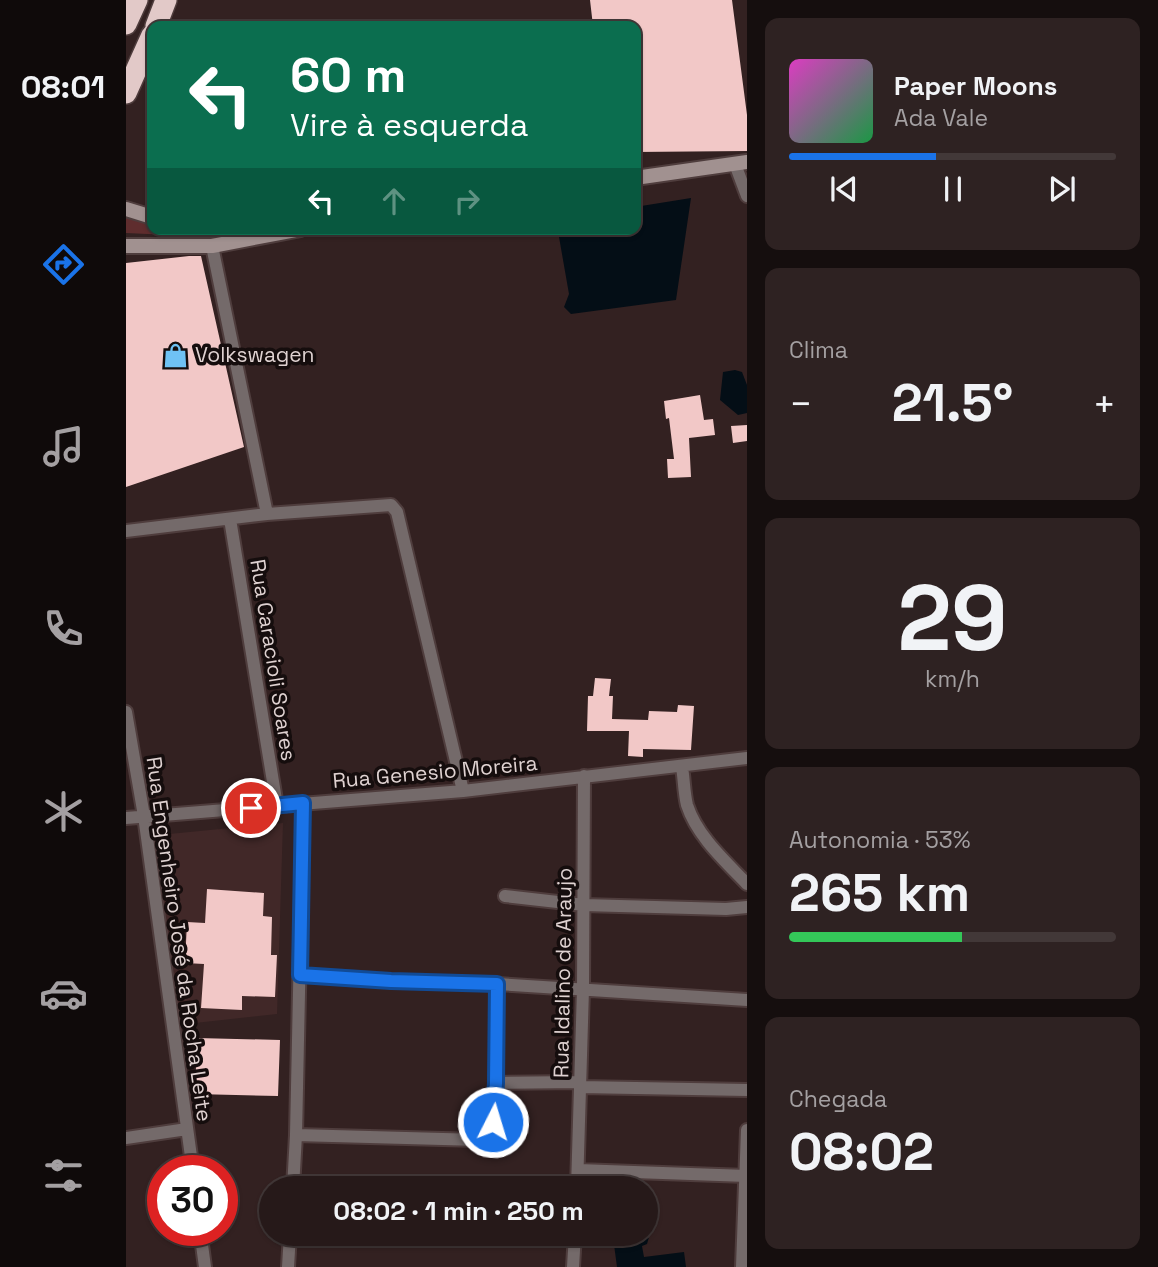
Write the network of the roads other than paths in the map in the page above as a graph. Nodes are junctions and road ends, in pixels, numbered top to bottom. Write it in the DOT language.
graph roads {
  1 [pos="136,0"];
  2 [pos="166,0"];
  3 [pos="158,21"];
  4 [pos="126,24"];
  5 [pos="147,46"];
  6 [pos="126,93"];
  7 [pos="741,163"];
  8 [pos="641,177"];
  9 [pos="747,196"];
  10 [pos="126,209"];
  11 [pos="147,215"];
  12 [pos="270,235"];
  13 [pos="126,246"];
  14 [pos="212,246"];
  15 [pos="267,514"];
  16 [pos="230,519"];
  17 [pos="126,531"];
  18 [pos="126,712"];
  19 [pos="747,758"];
  20 [pos="682,766"];
  21 [pos="584,776"];
  22 [pos="463,791"];
  23 [pos="303,803"];
  24 [pos="277,806"];
  25 [pos="144,816"];
  26 [pos="126,818"];
  27 [pos="747,884"];
  28 [pos="505,896"];
  29 [pos="584,905"];
  30 [pos="747,907"];
  31 [pos="300,975"];
  32 [pos="497,984"];
  33 [pos="583,989"];
  34 [pos="747,1000"];
  35 [pos="496,1083"];
  36 [pos="580,1084"];
  37 [pos="747,1090"];
  38 [pos="187,1129"];
  39 [pos="747,1130"];
  40 [pos="296,1135"];
  41 [pos="126,1138"];
  42 [pos="191,1155"];
  43 [pos="578,1170"];
  44 [pos="294,1176"];
  45 [pos="578,1176"];
  46 [pos="746,1176"];
  47 [pos="202,1246"];
  48 [pos="289,1246"];
  49 [pos="574,1246"];
  50 [pos="205,1267"];
  51 [pos="288,1267"];
  52 [pos="573,1267"];
  53 [pos="742,1267"];
  1 -- 4 [label="highway"];
  2 -- 3 [label="highway"];
  5 -- 6 [label="highway"];
  7 -- 8 [label="main road"];
  7 -- 9 [label="street"];
  10 -- 11 [label="main road"];
  12 -- 14 [label="main road"];
  13 -- 14 [label="main road"];
  14 -- 15 [label="street"];
  15 -- 16 [label="street"];
  15 -- 22 [label="street"];
  16 -- 17 [label="street"];
  16 -- 24 [label="street, Rua Caracioli Soares"];
  18 -- 25 [label="street, Rua Engenheiro José da Rocha Leite"];
  19 -- 20 [label="street, Rua Genesio Moreira"];
  20 -- 21 [label="street, Rua Genesio Moreira"];
  20 -- 27 [label="street"];
  21 -- 22 [label="street, Rua Genesio Moreira"];
  21 -- 29 [label="street, Rua Idalino de Araujo"];
  22 -- 23 [label="street, Rua Genesio Moreira"];
  23 -- 24 [label="street, Rua Genesio Moreira"];
  23 -- 31 [label="street"];
  24 -- 25 [label="street, Rua Genesio Moreira"];
  25 -- 26 [label="street, Rua Genesio Moreira"];
  25 -- 38 [label="street, Rua Engenheiro José da Rocha Leite"];
  28 -- 29 [label="street"];
  29 -- 30 [label="street"];
  29 -- 33 [label="street, Rua Idalino de Araujo"];
  31 -- 32 [label="street"];
  31 -- 40 [label="street"];
  32 -- 33 [label="street"];
  32 -- 35 [label="street"];
  33 -- 34 [label="street"];
  33 -- 36 [label="street, Rua Idalino de Araujo"];
  35 -- 36 [label="street"];
  35 -- 40 [label="street"];
  36 -- 37 [label="street"];
  36 -- 43 [label="street, Rua Idalino de Araujo"];
  38 -- 41 [label="street"];
  38 -- 42 [label="street, Rua Engenheiro José da Rocha Leite"];
  39 -- 46 [label="street"];
  40 -- 44 [label="street"];
  43 -- 45 [label="street, Rua Idalino de Araujo"];
  43 -- 46 [label="street"];
  46 -- 53 [label="street"];
  47 -- 50 [label="street"];
  48 -- 51 [label="street"];
  49 -- 52 [label="street"];
}
